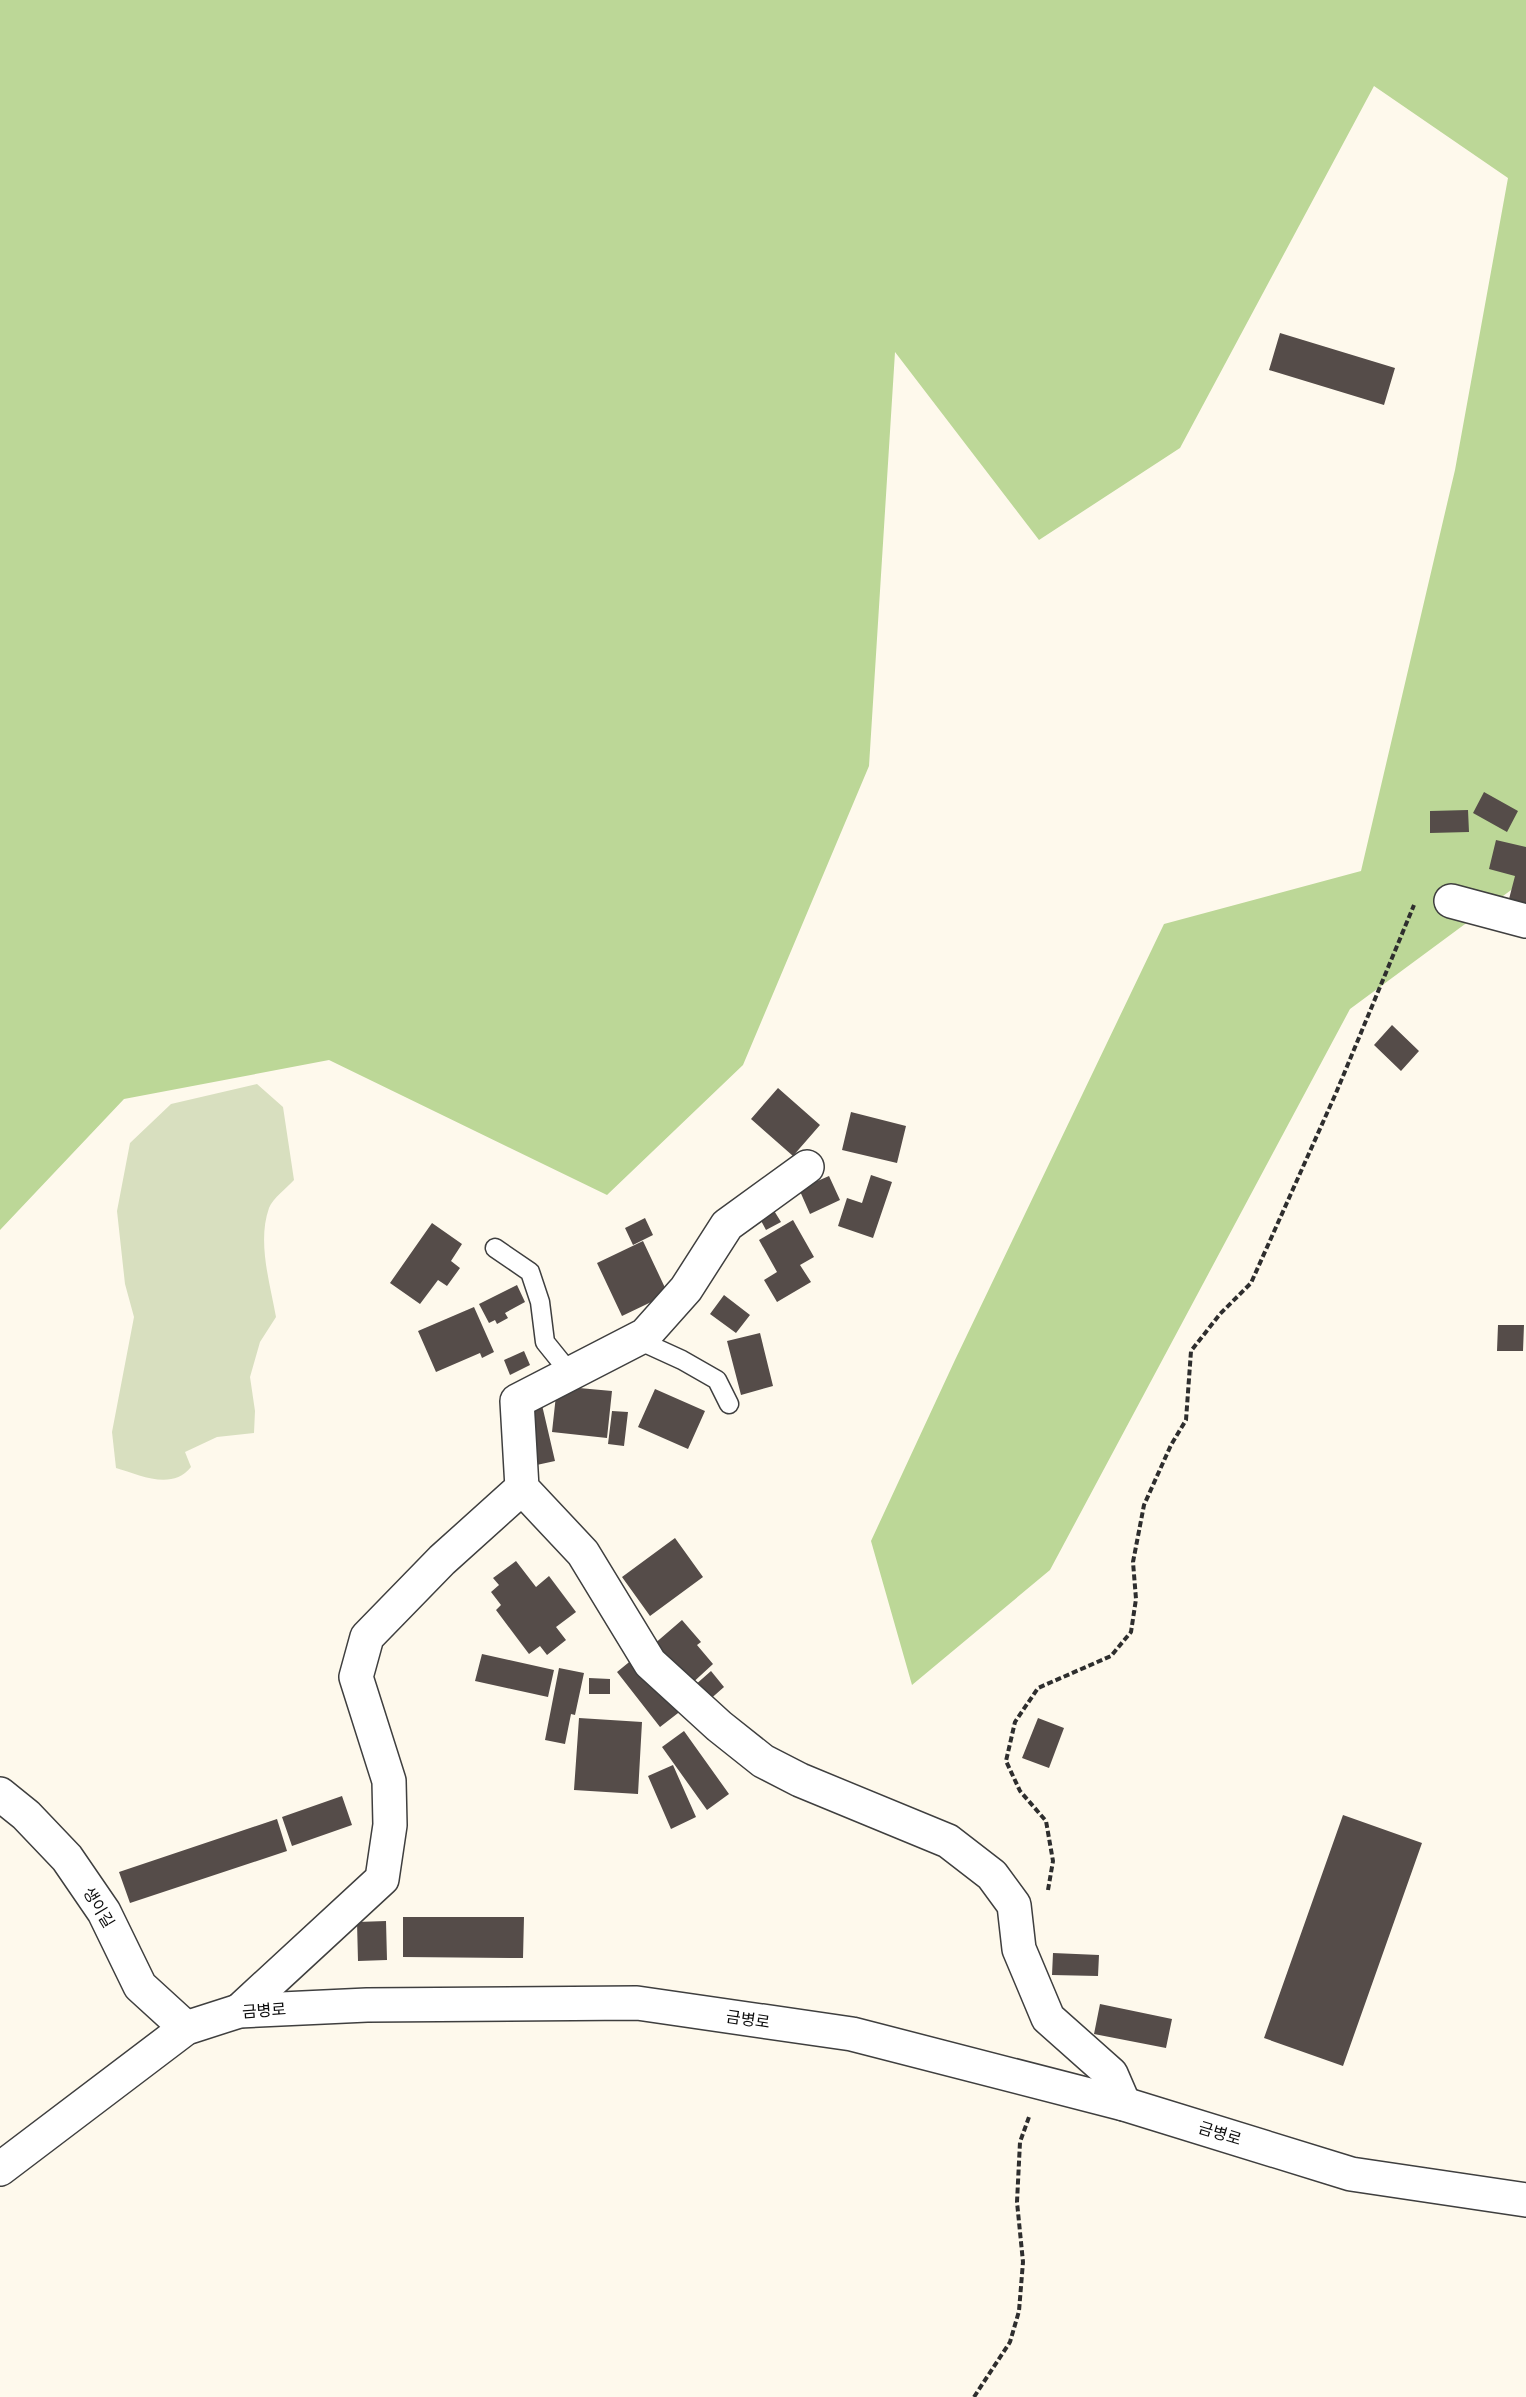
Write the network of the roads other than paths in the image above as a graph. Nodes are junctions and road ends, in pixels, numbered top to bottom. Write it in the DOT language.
graph roads {
  1 [pos="1451,901"];
  2 [pos="1526,921"];
  3 [pos="807,1167"];
  4 [pos="495,1248"];
  5 [pos="636,1339"];
  6 [pos="570,1373"];
  7 [pos="729,1404"];
  8 [pos="522,1488"];
  9 [pos="0,1794"];
  10 [pos="239,2011"];
  11 [pos="186,2028"];
  12 [pos="1124,2104"];
  13 [pos="0,2169"];
  14 [pos="1526,2200"];
  1 -- 2 [label="street"];
  3 -- 5 [label="street"];
  4 -- 6 [label="lane"];
  5 -- 6 [label="street"];
  5 -- 7 [label="lane"];
  6 -- 8 [label="street"];
  8 -- 10 [label="street"];
  8 -- 12 [label="street"];
  9 -- 11 [label="street, 생이길"];
  10 -- 11 [label="street, 금병로"];
  10 -- 12 [label="street, 금병로"];
  11 -- 13 [label="street, 금병로"];
  12 -- 14 [label="street, 금병로"];
}
